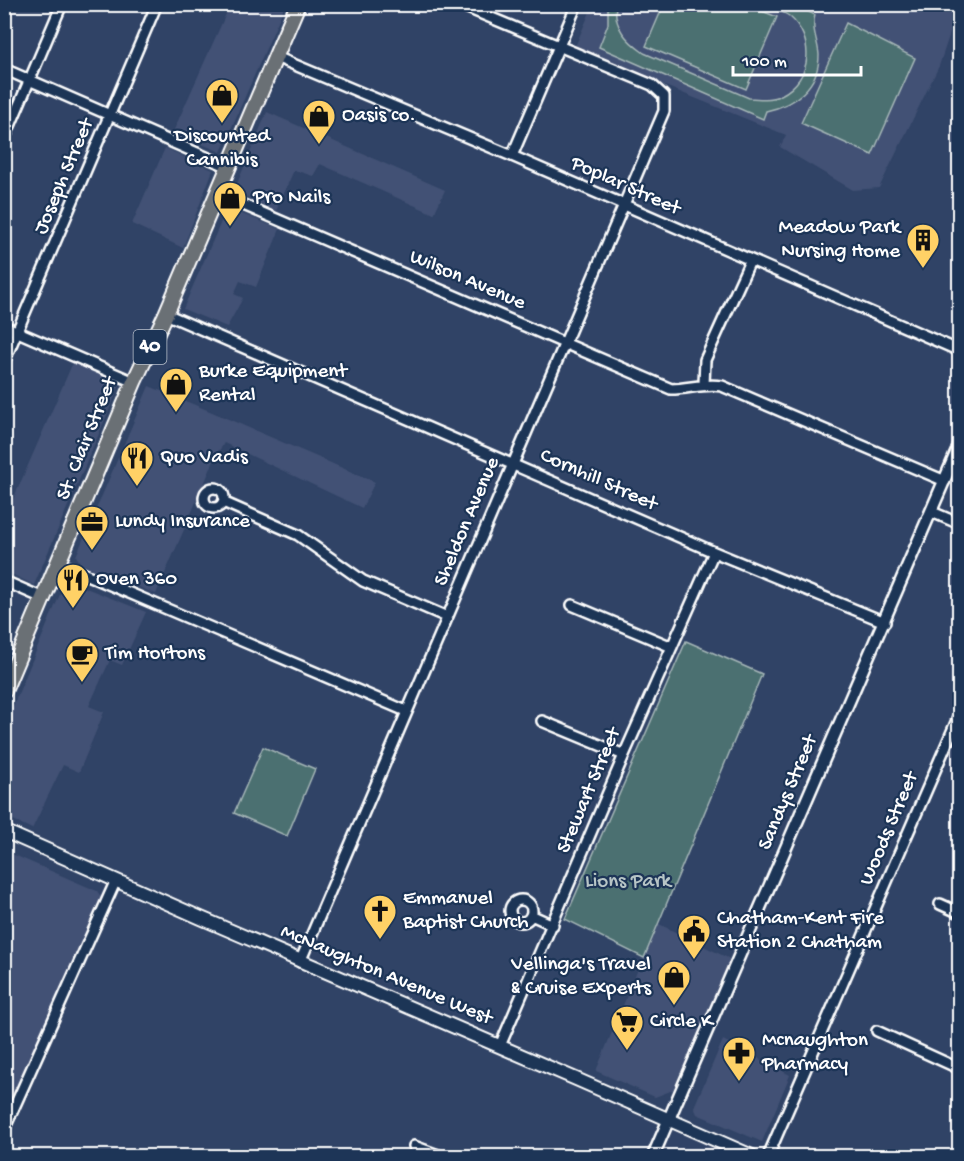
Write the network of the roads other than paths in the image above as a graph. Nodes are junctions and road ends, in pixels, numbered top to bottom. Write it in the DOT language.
graph roads {
  1 [pos="62,4"];
  2 [pos="157,4"];
  3 [pos="298,4"];
  4 [pos="458,4"];
  5 [pos="577,4"];
  6 [pos="560,47"];
  7 [pos="276,57"];
  8 [pos="4,69"];
  9 [pos="31,80"];
  10 [pos="109,116"];
  11 [pos="4,140"];
  12 [pos="512,156"];
  13 [pos="229,167"];
  14 [pos="218,194"];
  15 [pos="624,206"];
  16 [pos="750,261"];
  17 [pos="166,314"];
  18 [pos="4,326"];
  19 [pos="17,332"];
  20 [pos="565,342"];
  21 [pos="960,351"];
  22 [pos="4,362"];
  23 [pos="134,382"];
  24 [pos="704,384"];
  25 [pos="960,444"];
  26 [pos="513,463"];
  27 [pos="945,481"];
  28 [pos="224,502"];
  29 [pos="932,512"];
  30 [pos="960,524"];
  31 [pos="714,552"];
  32 [pos="58,563"];
  33 [pos="4,581"];
  34 [pos="43,598"];
  35 [pos="572,605"];
  36 [pos="447,616"];
  37 [pos="885,622"];
  38 [pos="672,647"];
  39 [pos="4,691"];
  40 [pos="406,711"];
  41 [pos="960,713"];
  42 [pos="542,721"];
  43 [pos="624,755"];
  44 [pos="4,831"];
  45 [pos="116,880"];
  46 [pos="940,904"];
  47 [pos="960,913"];
  48 [pos="531,915"];
  49 [pos="553,925"];
  50 [pos="300,962"];
  51 [pos="877,1031"];
  52 [pos="500,1046"];
  53 [pos="960,1069"];
  54 [pos="669,1120"];
  55 [pos="4,1130"];
  56 [pos="414,1146"];
  57 [pos="441,1156"];
  58 [pos="653,1156"];
  59 [pos="752,1156"];
  60 [pos="768,1156"];
  1 -- 9 [label="street"];
  2 -- 10 [label="street, Joseph Street"];
  3 -- 7 [label="main road, St. Clair Street / 40"];
  4 -- 6 [label="street"];
  5 -- 6 [label="street"];
  6 -- 12 [label="street"];
  6 -- 15 [label="street, Sheldon Avenue"];
  7 -- 12 [label="street, Poplar Street"];
  7 -- 13 [label="main road, St. Clair Street / 40"];
  8 -- 9 [label="street"];
  9 -- 10 [label="street"];
  9 -- 11 [label="street"];
  10 -- 13 [label="street"];
  10 -- 19 [label="street, Joseph Street"];
  12 -- 15 [label="street, Poplar Street"];
  13 -- 14 [label="main road, St. Clair Street / 40"];
  14 -- 17 [label="main road, St. Clair Street / 40"];
  14 -- 20 [label="street, Wilson Avenue"];
  15 -- 16 [label="street, Poplar Street"];
  15 -- 20 [label="street, Sheldon Avenue"];
  16 -- 21 [label="street, Poplar Street"];
  16 -- 24 [label="street"];
  17 -- 23 [label="main road, St. Clair Street / 40"];
  17 -- 26 [label="street, Cornhill Street"];
  18 -- 19 [label="street"];
  19 -- 22 [label="street, Joseph Street"];
  19 -- 23 [label="street"];
  20 -- 24 [label="street, Wilson Avenue"];
  20 -- 26 [label="street, Sheldon Avenue"];
  23 -- 32 [label="main road, St. Clair Street / 40"];
  24 -- 27 [label="street"];
  25 -- 27 [label="street, Sandys Street"];
  26 -- 31 [label="street, Cornhill Street"];
  26 -- 36 [label="street, Sheldon Avenue"];
  27 -- 29 [label="street, Sandys Street"];
  28 -- 36 [label="street"];
  29 -- 30 [label="street"];
  29 -- 37 [label="street, Sandys Street"];
  31 -- 37 [label="street, Cornhill Street"];
  31 -- 38 [label="street, Stewart Street"];
  32 -- 34 [label="main road, St. Clair Street / 40"];
  32 -- 40 [label="street"];
  33 -- 34 [label="street"];
  34 -- 39 [label="main road, St. Clair Street / 40"];
  35 -- 38 [label="street"];
  36 -- 40 [label="street, Sheldon Avenue"];
  37 -- 54 [label="street, Sandys Street"];
  38 -- 43 [label="street, Stewart Street"];
  40 -- 50 [label="street, Sheldon Avenue"];
  41 -- 60 [label="street, Woods Street"];
  42 -- 43 [label="street"];
  43 -- 49 [label="street, Stewart Street"];
  44 -- 45 [label="main road, McNaughton Avenue West"];
  45 -- 50 [label="main road, McNaughton Avenue West"];
  45 -- 55 [label="street"];
  46 -- 47 [label="street"];
  48 -- 49 [label="street"];
  49 -- 52 [label="street, Stewart Street"];
  50 -- 52 [label="main road, McNaughton Avenue West"];
  51 -- 53 [label="street"];
  52 -- 54 [label="main road, McNaughton Avenue West"];
  54 -- 58 [label="street, Sandys Street"];
  54 -- 59 [label="main road, McNaughton Avenue West"];
  56 -- 57 [label="street"];
}
